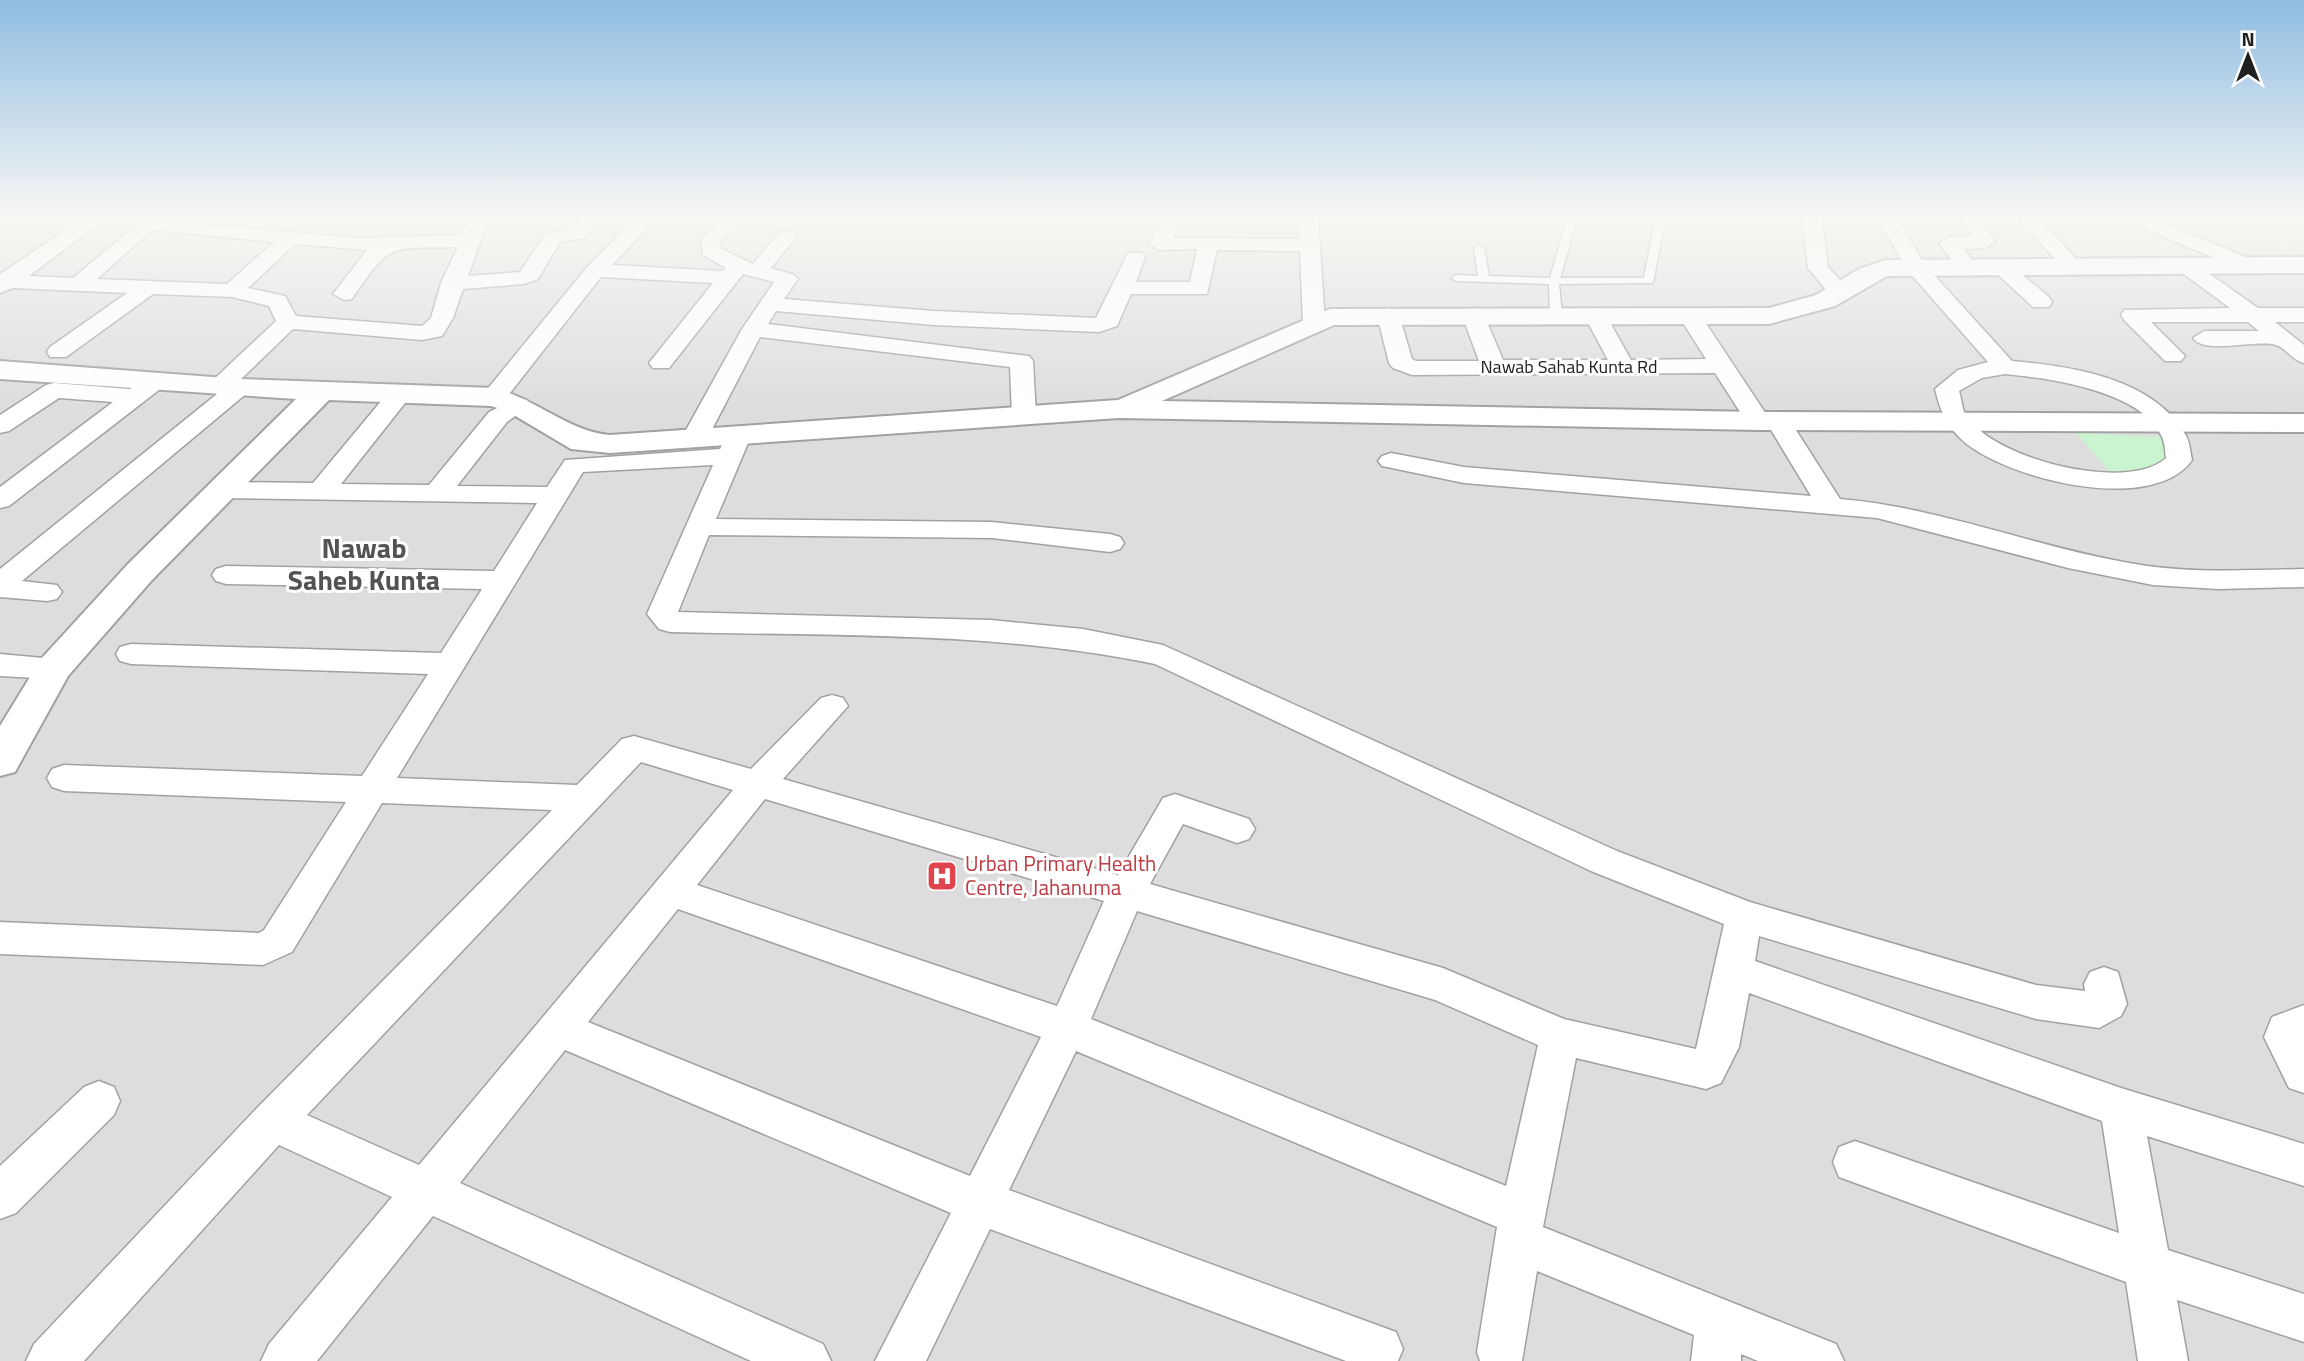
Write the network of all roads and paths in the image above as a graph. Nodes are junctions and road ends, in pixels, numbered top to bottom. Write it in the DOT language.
graph roads {
  1 [pos="3,283"];
  2 [pos="80,283"];
  3 [pos="241,283"];
  4 [pos="352,283"];
  5 [pos="470,283"];
  6 [pos="586,283"];
  7 [pos="732,283"];
  8 [pos="784,283"];
  9 [pos="1125,283"];
  10 [pos="1199,283"];
  11 [pos="1311,283"];
  12 [pos="1554,283"];
  13 [pos="1831,283"];
  14 [pos="1856,283"];
  15 [pos="1929,283"];
  16 [pos="2019,283"];
  17 [pos="2208,283"];
  18 [pos="452,284"];
  19 [pos="76,286"];
  20 [pos="147,288"];
  21 [pos="1123,288"];
  22 [pos="232,291"];
  23 [pos="1841,293"];
  24 [pos="344,294"];
  25 [pos="2041,302"];
  26 [pos="768,304"];
  27 [pos="1388,315"];
  28 [pos="1473,315"];
  29 [pos="1556,315"];
  30 [pos="1595,315"];
  31 [pos="2253,315"];
  32 [pos="2304,315"];
  33 [pos="1691,318"];
  34 [pos="288,322"];
  35 [pos="1314,323"];
  36 [pos="752,329"];
  37 [pos="1030,331"];
  38 [pos="2204,338"];
  39 [pos="2280,338"];
  40 [pos="58,352"];
  41 [pos="2173,356"];
  42 [pos="2304,356"];
  43 [pos="1021,361"];
  44 [pos="662,363"];
  45 [pos="1724,366"];
  46 [pos="1624,367"];
  47 [pos="2005,367"];
  48 [pos="1494,368"];
  49 [pos="0,370"];
  50 [pos="229,387"];
  51 [pos="146,389"];
  52 [pos="322,390"];
  53 [pos="401,393"];
  54 [pos="506,401"];
  55 [pos="1119,409"];
  56 [pos="1024,416"];
  57 [pos="1768,421"];
  58 [pos="1956,421"];
  59 [pos="2166,422"];
  60 [pos="2304,423"];
  61 [pos="0,426"];
  62 [pos="694,439"];
  63 [pos="734,446"];
  64 [pos="1391,461"];
  65 [pos="220,490"];
  66 [pos="320,492"];
  67 [pos="436,494"];
  68 [pos="556,495"];
  69 [pos="0,500"];
  70 [pos="1830,505"];
  71 [pos="700,527"];
  72 [pos="1110,542"];
  73 [pos="226,575"];
  74 [pos="2304,578"];
  75 [pos="504,580"];
  76 [pos="0,586"];
  77 [pos="47,592"];
  78 [pos="131,654"];
  79 [pos="452,664"];
  80 [pos="0,665"];
  81 [pos="54,668"];
  82 [pos="832,706"];
  83 [pos="0,761"];
  84 [pos="64,778"];
  85 [pos="759,783"];
  86 [pos="372,789"];
  87 [pos="586,797"];
  88 [pos="1237,829"];
  89 [pos="672,892"];
  90 [pos="1126,894"];
  91 [pos="1744,916"];
  92 [pos="0,938"];
  93 [pos="1735,971"];
  94 [pos="2104,984"];
  95 [pos="2304,1023"];
  96 [pos="1067,1028"];
  97 [pos="560,1029"];
  98 [pos="1560,1036"];
  99 [pos="2304,1074"];
  100 [pos="99,1101"];
  101 [pos="2121,1108"];
  102 [pos="273,1121"];
  103 [pos="1855,1161"];
  104 [pos="2304,1165"];
  105 [pos="427,1191"];
  106 [pos="0,1197"];
  107 [pos="979,1202"];
  108 [pos="1520,1228"];
  109 [pos="2146,1266"];
  110 [pos="2304,1318"];
  111 [pos="1717,1341"];
  112 [pos="1379,1349"];
  113 [pos="1501,1352"];
  114 [pos="51,1361"];
  115 [pos="286,1361"];
  116 [pos="806,1361"];
  117 [pos="900,1361"];
  118 [pos="1819,1361"];
  119 [pos="2163,1361"];
  1 -- 19 [label="street"];
  2 -- 19 [label="street"];
  3 -- 22 [label="street"];
  4 -- 24 [label="street"];
  5 -- 18 [label="street"];
  6 -- 54 [label="street"];
  7 -- 44 [label="street"];
  8 -- 26 [label="street"];
  9 -- 21 [label="street"];
  10 -- 21 [label="street"];
  11 -- 35 [label="street"];
  12 -- 29 [label="lane"];
  13 -- 23 [label="street"];
  14 -- 23 [label="street"];
  15 -- 47 [label="street"];
  16 -- 25 [label="street"];
  17 -- 31 [label="street"];
  18 -- 34 [label="street"];
  19 -- 20 [label="street"];
  20 -- 22 [label="street"];
  20 -- 40 [label="street"];
  21 -- 26 [label="street"];
  22 -- 34 [label="street"];
  23 -- 33 [label="street"];
  26 -- 36 [label="street"];
  27 -- 28 [label="street"];
  27 -- 35 [label="street"];
  27 -- 48 [label="street, Nawab Sahab Kunta Rd"];
  28 -- 29 [label="street"];
  28 -- 48 [label="street"];
  29 -- 30 [label="street"];
  30 -- 33 [label="street"];
  30 -- 46 [label="street"];
  31 -- 32 [label="street"];
  31 -- 39 [label="street"];
  31 -- 41 [label="street"];
  33 -- 45 [label="street"];
  34 -- 50 [label="street"];
  35 -- 55 [label="street"];
  36 -- 43 [label="street"];
  36 -- 62 [label="street"];
  37 -- 43 [label="street"];
  38 -- 39 [label="street"];
  39 -- 42 [label="street"];
  43 -- 56 [label="street"];
  45 -- 46 [label="street, Nawab Sahab Kunta Rd"];
  45 -- 57 [label="street"];
  46 -- 48 [label="street, Nawab Sahab Kunta Rd"];
  47 -- 58 [label="street"];
  47 -- 59 [label="street"];
  49 -- 51 [label="street"];
  50 -- 51 [label="street"];
  50 -- 52 [label="street"];
  50 -- 76 [label="street"];
  51 -- 61 [label="street"];
  51 -- 69 [label="street"];
  52 -- 53 [label="street"];
  52 -- 65 [label="street"];
  53 -- 54 [label="street"];
  53 -- 66 [label="street"];
  54 -- 62 [label="street"];
  54 -- 67 [label="street"];
  55 -- 56 [label="street"];
  55 -- 57 [label="street"];
  56 -- 63 [label="street"];
  57 -- 58 [label="street"];
  57 -- 70 [label="street"];
  58 -- 59 [label="street"];
  58 -- 59 [label="street"];
  59 -- 60 [label="street"];
  62 -- 63 [label="street"];
  63 -- 68 [label="street"];
  63 -- 71 [label="street"];
  64 -- 70 [label="street"];
  65 -- 66 [label="street"];
  65 -- 81 [label="street"];
  66 -- 67 [label="street"];
  67 -- 68 [label="street"];
  68 -- 75 [label="street"];
  70 -- 74 [label="street"];
  71 -- 72 [label="street"];
  71 -- 91 [label="street"];
  73 -- 75 [label="street"];
  75 -- 79 [label="street"];
  76 -- 77 [label="street"];
  78 -- 79 [label="street"];
  79 -- 86 [label="street"];
  80 -- 81 [label="street"];
  81 -- 83 [label="street"];
  82 -- 85 [label="street"];
  84 -- 86 [label="street"];
  85 -- 87 [label="street"];
  85 -- 89 [label="street"];
  85 -- 90 [label="street"];
  86 -- 87 [label="street"];
  86 -- 92 [label="street"];
  87 -- 102 [label="street"];
  88 -- 90 [label="street"];
  89 -- 96 [label="street"];
  89 -- 97 [label="street"];
  90 -- 96 [label="street"];
  90 -- 98 [label="street"];
  91 -- 93 [label="street"];
  91 -- 94 [label="street"];
  93 -- 98 [label="street"];
  93 -- 101 [label="street"];
  95 -- 99 [label="street"];
  96 -- 107 [label="street"];
  96 -- 108 [label="street"];
  97 -- 105 [label="street"];
  97 -- 107 [label="street"];
  98 -- 108 [label="street"];
  100 -- 106 [label="street"];
  101 -- 104 [label="street"];
  101 -- 109 [label="street"];
  102 -- 105 [label="street"];
  102 -- 114 [label="street"];
  103 -- 109 [label="street"];
  105 -- 115 [label="street"];
  105 -- 116 [label="street"];
  107 -- 112 [label="street"];
  107 -- 117 [label="street"];
  108 -- 111 [label="street"];
  108 -- 113 [label="street"];
  109 -- 110 [label="street"];
  109 -- 119 [label="street"];
  111 -- 118 [label="street"];
}
